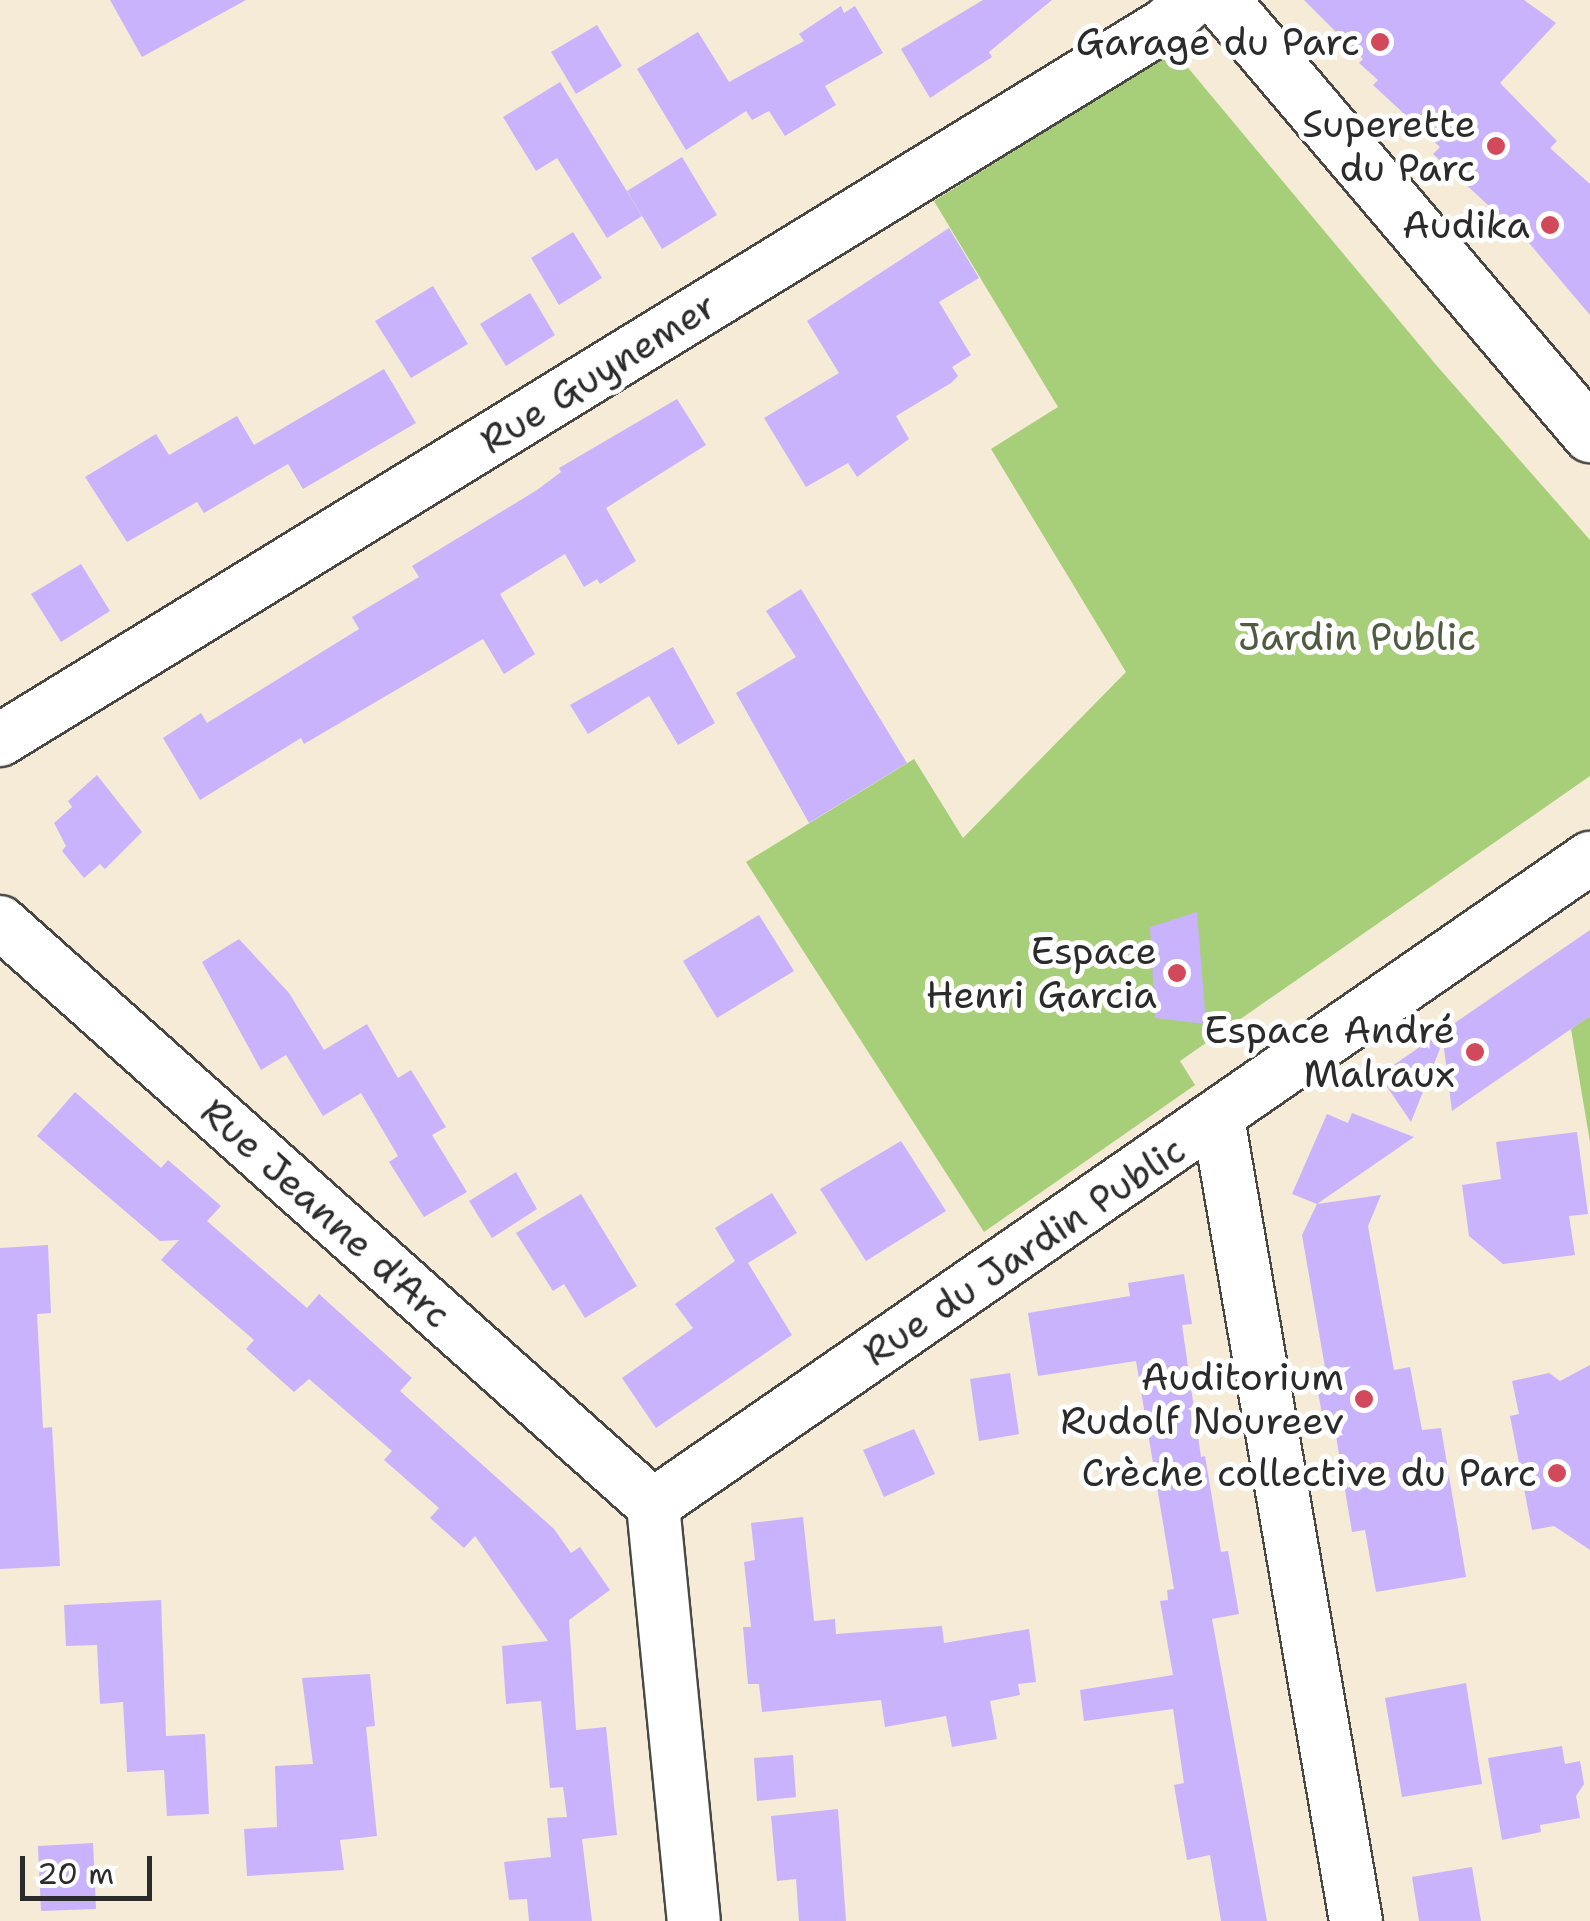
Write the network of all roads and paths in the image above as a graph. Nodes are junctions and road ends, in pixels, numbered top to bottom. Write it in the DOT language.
graph roads {
  1 [pos="1192,0"];
  2 [pos="1221,0"];
  3 [pos="1590,434"];
  4 [pos="0,740"];
  5 [pos="1590,858"];
  6 [pos="0,922"];
  7 [pos="1218,1118"];
  8 [pos="653,1505"];
  9 [pos="694,1921"];
  10 [pos="1356,1921"];
  1 -- 4 [label="street, Rue Guynemer"];
  2 -- 3 [label="street"];
  5 -- 7 [label="street, Rue du Jardin Public"];
  6 -- 8 [label="street, Rue Jeanne d'Arc"];
  7 -- 8 [label="street, Rue du Jardin Public"];
  7 -- 10 [label="street"];
  8 -- 9 [label="street"];
}
